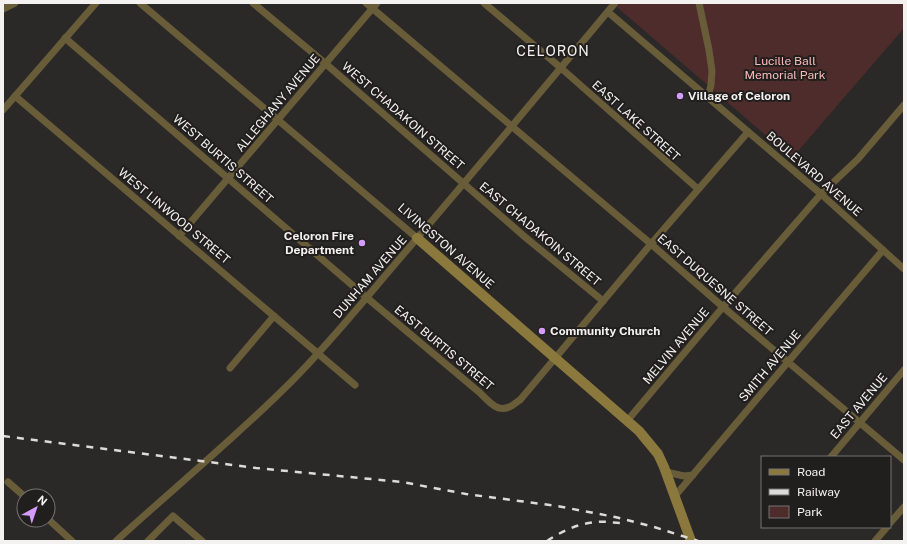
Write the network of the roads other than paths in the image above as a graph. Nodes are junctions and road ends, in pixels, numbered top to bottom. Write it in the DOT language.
graph roads {
  1 [pos="15,3"];
  2 [pos="96,3"];
  3 [pos="140,3"];
  4 [pos="254,3"];
  5 [pos="366,3"];
  6 [pos="484,3"];
  7 [pos="616,3"];
  8 [pos="699,3"];
  9 [pos="375,6"];
  10 [pos="3,9"];
  11 [pos="608,12"];
  12 [pos="65,38"];
  13 [pos="326,64"];
  14 [pos="561,68"];
  15 [pos="15,96"];
  16 [pos="708,97"];
  17 [pos="904,105"];
  18 [pos="3,110"];
  19 [pos="278,120"];
  20 [pos="512,126"];
  21 [pos="748,132"];
  22 [pos="228,179"];
  23 [pos="464,184"];
  24 [pos="698,189"];
  25 [pos="821,194"];
  26 [pos="179,236"];
  27 [pos="417,238"];
  28 [pos="651,244"];
  29 [pos="883,250"];
  30 [pos="904,269"];
  31 [pos="366,297"];
  32 [pos="602,301"];
  33 [pos="723,307"];
  34 [pos="274,316"];
  35 [pos="318,353"];
  36 [pos="555,358"];
  37 [pos="788,362"];
  38 [pos="230,368"];
  39 [pos="904,370"];
  40 [pos="355,385"];
  41 [pos="627,421"];
  42 [pos="860,423"];
  43 [pos="832,456"];
  44 [pos="904,460"];
  45 [pos="666,472"];
  46 [pos="693,475"];
  47 [pos="8,482"];
  48 [pos="16,489"];
  49 [pos="675,496"];
  50 [pos="904,507"];
  51 [pos="891,522"];
  52 [pos="56,526"];
  53 [pos="886,528"];
  54 [pos="72,541"];
  55 [pos="116,541"];
  56 [pos="148,541"];
  57 [pos="202,541"];
  58 [pos="691,541"];
  59 [pos="875,541"];
  1 -- 10 [label="street"];
  2 -- 12 [label="street"];
  3 -- 19 [label="street, LIVINGSTON AVENUE"];
  4 -- 13 [label="street, WEST CHADAKOIN STREET"];
  5 -- 9 [label="street, EAST DUQUESNE STREET"];
  6 -- 14 [label="street, EAST LAKE STREET"];
  7 -- 11 [label="street, DUNHAM AVENUE"];
  8 -- 16 [label="street"];
  9 -- 13 [label="street, ALLEGHANY AVENUE"];
  9 -- 20 [label="street, EAST DUQUESNE STREET"];
  11 -- 14 [label="street, DUNHAM AVENUE"];
  11 -- 16 [label="street, BOULEVARD AVENUE"];
  12 -- 15 [label="street"];
  12 -- 22 [label="street, WEST BURTIS STREET"];
  13 -- 19 [label="street, ALLEGHANY AVENUE"];
  13 -- 23 [label="street, WEST CHADAKOIN STREET"];
  14 -- 20 [label="street, DUNHAM AVENUE"];
  14 -- 24 [label="street, EAST LAKE STREET"];
  15 -- 18 [label="street"];
  15 -- 26 [label="street, WEST LINWOOD STREET"];
  16 -- 21 [label="street, BOULEVARD AVENUE"];
  17 -- 25 [label="street, MELVIN AVENUE"];
  19 -- 22 [label="street, ALLEGHANY AVENUE"];
  19 -- 27 [label="street, LIVINGSTON AVENUE"];
  20 -- 23 [label="street, DUNHAM AVENUE"];
  20 -- 28 [label="street, EAST DUQUESNE STREET"];
  21 -- 24 [label="street"];
  21 -- 25 [label="street, BOULEVARD AVENUE"];
  22 -- 26 [label="street, ALLEGHANY AVENUE"];
  22 -- 31 [label="street, WEST BURTIS STREET"];
  23 -- 27 [label="street, DUNHAM AVENUE"];
  23 -- 32 [label="street, EAST CHADAKOIN STREET"];
  24 -- 28 [label="street"];
  25 -- 29 [label="street, BOULEVARD AVENUE"];
  25 -- 33 [label="street, MELVIN AVENUE"];
  26 -- 34 [label="street, WEST LINWOOD STREET"];
  27 -- 31 [label="street, DUNHAM AVENUE"];
  27 -- 36 [label="street, LIVINGSTON AVENUE"];
  28 -- 32 [label="street"];
  28 -- 33 [label="street, EAST DUQUESNE STREET"];
  29 -- 30 [label="street, BOULEVARD AVENUE"];
  29 -- 37 [label="street, SMITH AVENUE"];
  31 -- 35 [label="street, DUNHAM AVENUE"];
  31 -- 36 [label="street, EAST BURTIS STREET"];
  32 -- 36 [label="street"];
  33 -- 37 [label="street, EAST DUQUESNE STREET"];
  33 -- 41 [label="street, MELVIN AVENUE"];
  34 -- 35 [label="street, WEST LINWOOD STREET"];
  34 -- 38 [label="street"];
  35 -- 40 [label="street, WEST LINWOOD STREET"];
  35 -- 55 [label="street, DUNHAM AVENUE"];
  36 -- 41 [label="street, LIVINGSTON AVENUE"];
  37 -- 42 [label="street, EAST DUQUESNE STREET"];
  37 -- 46 [label="street, SMITH AVENUE"];
  39 -- 42 [label="street, EAST AVENUE"];
  41 -- 45 [label="street, LIVINGSTON AVENUE"];
  42 -- 43 [label="street, EAST AVENUE"];
  42 -- 44 [label="street, EAST DUQUESNE STREET"];
  45 -- 46 [label="street"];
  45 -- 49 [label="street, LIVINGSTON AVENUE"];
  46 -- 49 [label="street, SMITH AVENUE"];
  47 -- 48 [label="street"];
  49 -- 58 [label="street, LIVINGSTON AVENUE"];
  50 -- 51 [label="street"];
  52 -- 54 [label="street"];
  53 -- 59 [label="street"];
  56 -- 57 [label="street"];
}
